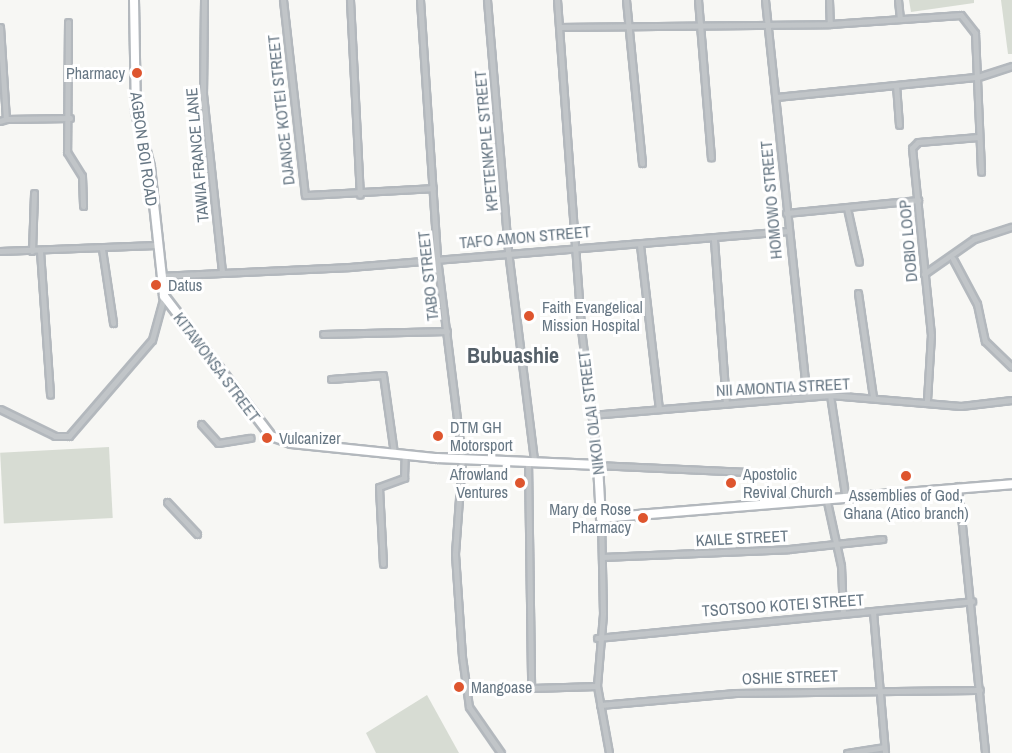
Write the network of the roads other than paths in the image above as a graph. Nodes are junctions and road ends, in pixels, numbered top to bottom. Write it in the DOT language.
graph roads {
  1 [pos="134,0"];
  2 [pos="204,0"];
  3 [pos="283,0"];
  4 [pos="350,0"];
  5 [pos="420,0"];
  6 [pos="488,0"];
  7 [pos="557,0"];
  8 [pos="626,0"];
  9 [pos="698,0"];
  10 [pos="765,0"];
  11 [pos="829,0"];
  12 [pos="898,0"];
  13 [pos="900,18"];
  14 [pos="68,22"];
  15 [pos="697,22"];
  16 [pos="767,22"];
  17 [pos="628,24"];
  18 [pos="830,24"];
  19 [pos="0,27"];
  20 [pos="559,27"];
  21 [pos="1012,66"];
  22 [pos="978,77"];
  23 [pos="896,85"];
  24 [pos="776,97"];
  25 [pos="70,118"];
  26 [pos="3,120"];
  27 [pos="899,125"];
  28 [pos="979,136"];
  29 [pos="711,158"];
  30 [pos="642,163"];
  31 [pos="981,172"];
  32 [pos="433,188"];
  33 [pos="34,193"];
  34 [pos="360,195"];
  35 [pos="918,200"];
  36 [pos="83,206"];
  37 [pos="847,208"];
  38 [pos="786,213"];
  39 [pos="1012,228"];
  40 [pos="786,231"];
  41 [pos="714,240"];
  42 [pos="575,244"];
  43 [pos="156,245"];
  44 [pos="640,245"];
  45 [pos="102,249"];
  46 [pos="0,251"];
  47 [pos="32,251"];
  48 [pos="40,251"];
  49 [pos="508,251"];
  50 [pos="437,258"];
  51 [pos="953,259"];
  52 [pos="859,262"];
  53 [pos="222,272"];
  54 [pos="924,274"];
  55 [pos="159,276"];
  56 [pos="858,293"];
  57 [pos="164,296"];
  58 [pos="113,323"];
  59 [pos="447,331"];
  60 [pos="323,334"];
  61 [pos="1012,367"];
  62 [pos="331,379"];
  63 [pos="50,394"];
  64 [pos="830,395"];
  65 [pos="807,396"];
  66 [pos="873,397"];
  67 [pos="927,400"];
  68 [pos="1012,400"];
  69 [pos="726,404"];
  70 [pos="660,408"];
  71 [pos="0,409"];
  72 [pos="591,414"];
  73 [pos="201,424"];
  74 [pos="251,438"];
  75 [pos="394,453"];
  76 [pos="405,454"];
  77 [pos="462,458"];
  78 [pos="531,459"];
  79 [pos="598,465"];
  80 [pos="746,472"];
  81 [pos="1012,484"];
  82 [pos="958,486"];
  83 [pos="845,494"];
  84 [pos="826,496"];
  85 [pos="167,502"];
  86 [pos="601,518"];
  87 [pos="197,534"];
  88 [pos="882,539"];
  89 [pos="834,544"];
  90 [pos="602,557"];
  91 [pos="382,564"];
  92 [pos="972,601"];
  93 [pos="873,612"];
  94 [pos="843,613"];
  95 [pos="597,638"];
  96 [pos="531,686"];
  97 [pos="597,686"];
  98 [pos="882,687"];
  99 [pos="467,690"];
  100 [pos="980,690"];
  101 [pos="600,705"];
  102 [pos="884,750"];
  103 [pos="501,753"];
  104 [pos="609,753"];
  105 [pos="847,753"];
  106 [pos="985,753"];
  1 -- 43 [label="street, AGBON BOI ROAD"];
  2 -- 53 [label="street, TAWIA FRANCE LANE"];
  3 -- 34 [label="street, DJANCE KOTEI STREET"];
  4 -- 34 [label="street"];
  5 -- 32 [label="street, TABO STREET"];
  6 -- 49 [label="street, KPETENKPLE STREET"];
  7 -- 20 [label="street, NIKOI OLAI STREET"];
  8 -- 17 [label="street"];
  9 -- 15 [label="street"];
  10 -- 16 [label="street, HOMOWO STREET"];
  11 -- 18 [label="street"];
  12 -- 13 [label="street"];
  13 -- 18 [label="street"];
  13 -- 22 [label="street"];
  14 -- 25 [label="street"];
  15 -- 16 [label="street"];
  15 -- 17 [label="street"];
  15 -- 29 [label="street"];
  16 -- 18 [label="street"];
  16 -- 24 [label="street, HOMOWO STREET"];
  17 -- 20 [label="street"];
  17 -- 30 [label="street"];
  19 -- 26 [label="street"];
  20 -- 42 [label="street, NIKOI OLAI STREET"];
  21 -- 22 [label="street"];
  22 -- 23 [label="street"];
  22 -- 28 [label="street"];
  23 -- 24 [label="street"];
  23 -- 27 [label="street"];
  24 -- 38 [label="street, HOMOWO STREET"];
  25 -- 26 [label="street"];
  25 -- 36 [label="street"];
  28 -- 31 [label="street"];
  28 -- 35 [label="street, DOBIO LOOP"];
  32 -- 34 [label="street, DJANCE KOTEI STREET"];
  32 -- 50 [label="street, TABO STREET"];
  33 -- 47 [label="street"];
  35 -- 37 [label="street"];
  35 -- 54 [label="street, DOBIO LOOP"];
  37 -- 38 [label="street"];
  37 -- 52 [label="street"];
  38 -- 40 [label="street, HOMOWO STREET"];
  39 -- 51 [label="street"];
  40 -- 41 [label="street, TAFO AMON STREET"];
  40 -- 65 [label="street, HOMOWO STREET"];
  41 -- 44 [label="street, TAFO AMON STREET"];
  41 -- 69 [label="street"];
  42 -- 44 [label="street, TAFO AMON STREET"];
  42 -- 49 [label="street, TAFO AMON STREET"];
  42 -- 72 [label="street, NIKOI OLAI STREET"];
  43 -- 45 [label="street"];
  43 -- 55 [label="street, AGBON BOI ROAD"];
  44 -- 70 [label="street"];
  45 -- 48 [label="street"];
  45 -- 58 [label="street"];
  46 -- 47 [label="street"];
  47 -- 48 [label="street"];
  48 -- 63 [label="street"];
  49 -- 50 [label="street, TAFO AMON STREET"];
  49 -- 78 [label="street, KPETENKPLE STREET"];
  50 -- 53 [label="street, TAFO AMON STREET"];
  50 -- 59 [label="street, TABO STREET"];
  51 -- 54 [label="street"];
  51 -- 61 [label="street"];
  53 -- 55 [label="street, TAFO AMON STREET"];
  54 -- 67 [label="street, DOBIO LOOP"];
  55 -- 57 [label="street, AGBON BOI ROAD"];
  56 -- 66 [label="street"];
  57 -- 71 [label="street"];
  57 -- 75 [label="street, KITAWONSA STREET"];
  59 -- 60 [label="street"];
  59 -- 77 [label="street, TABO STREET"];
  62 -- 75 [label="street"];
  64 -- 65 [label="street, NII AMONTIA STREET"];
  64 -- 66 [label="street, NII AMONTIA STREET"];
  64 -- 83 [label="street"];
  65 -- 69 [label="street, NII AMONTIA STREET"];
  66 -- 67 [label="street, NII AMONTIA STREET"];
  67 -- 68 [label="street, NII AMONTIA STREET"];
  69 -- 70 [label="street, NII AMONTIA STREET"];
  70 -- 72 [label="street, NII AMONTIA STREET"];
  72 -- 79 [label="street, NIKOI OLAI STREET"];
  73 -- 74 [label="street"];
  75 -- 76 [label="street"];
  76 -- 77 [label="street"];
  76 -- 91 [label="street"];
  77 -- 78 [label="street"];
  77 -- 99 [label="street, TABO STREET"];
  78 -- 79 [label="street"];
  78 -- 96 [label="street, KPETENKPLE STREET"];
  79 -- 80 [label="street"];
  79 -- 86 [label="street, NIKOI OLAI STREET"];
  81 -- 82 [label="street"];
  82 -- 83 [label="street"];
  82 -- 92 [label="street"];
  83 -- 84 [label="street"];
  84 -- 86 [label="street"];
  84 -- 89 [label="street"];
  85 -- 87 [label="street"];
  86 -- 90 [label="street, NIKOI OLAI STREET"];
  88 -- 89 [label="street, KAILE STREET"];
  89 -- 90 [label="street, KAILE STREET"];
  89 -- 94 [label="street"];
  90 -- 95 [label="street, NIKOI OLAI STREET"];
  92 -- 93 [label="street, TSOTSOO KOTEI STREET"];
  92 -- 100 [label="street"];
  93 -- 94 [label="street, TSOTSOO KOTEI STREET"];
  93 -- 98 [label="street"];
  94 -- 95 [label="street, TSOTSOO KOTEI STREET"];
  95 -- 97 [label="street, NIKOI OLAI STREET"];
  96 -- 97 [label="street"];
  96 -- 99 [label="street"];
  97 -- 101 [label="street, NIKOI OLAI STREET"];
  98 -- 100 [label="street, OSHIE STREET"];
  98 -- 101 [label="street, OSHIE STREET"];
  98 -- 102 [label="street"];
  99 -- 103 [label="street, TABO STREET"];
  100 -- 106 [label="street"];
  101 -- 104 [label="street, NIKOI OLAI STREET"];
  102 -- 105 [label="street"];
}
